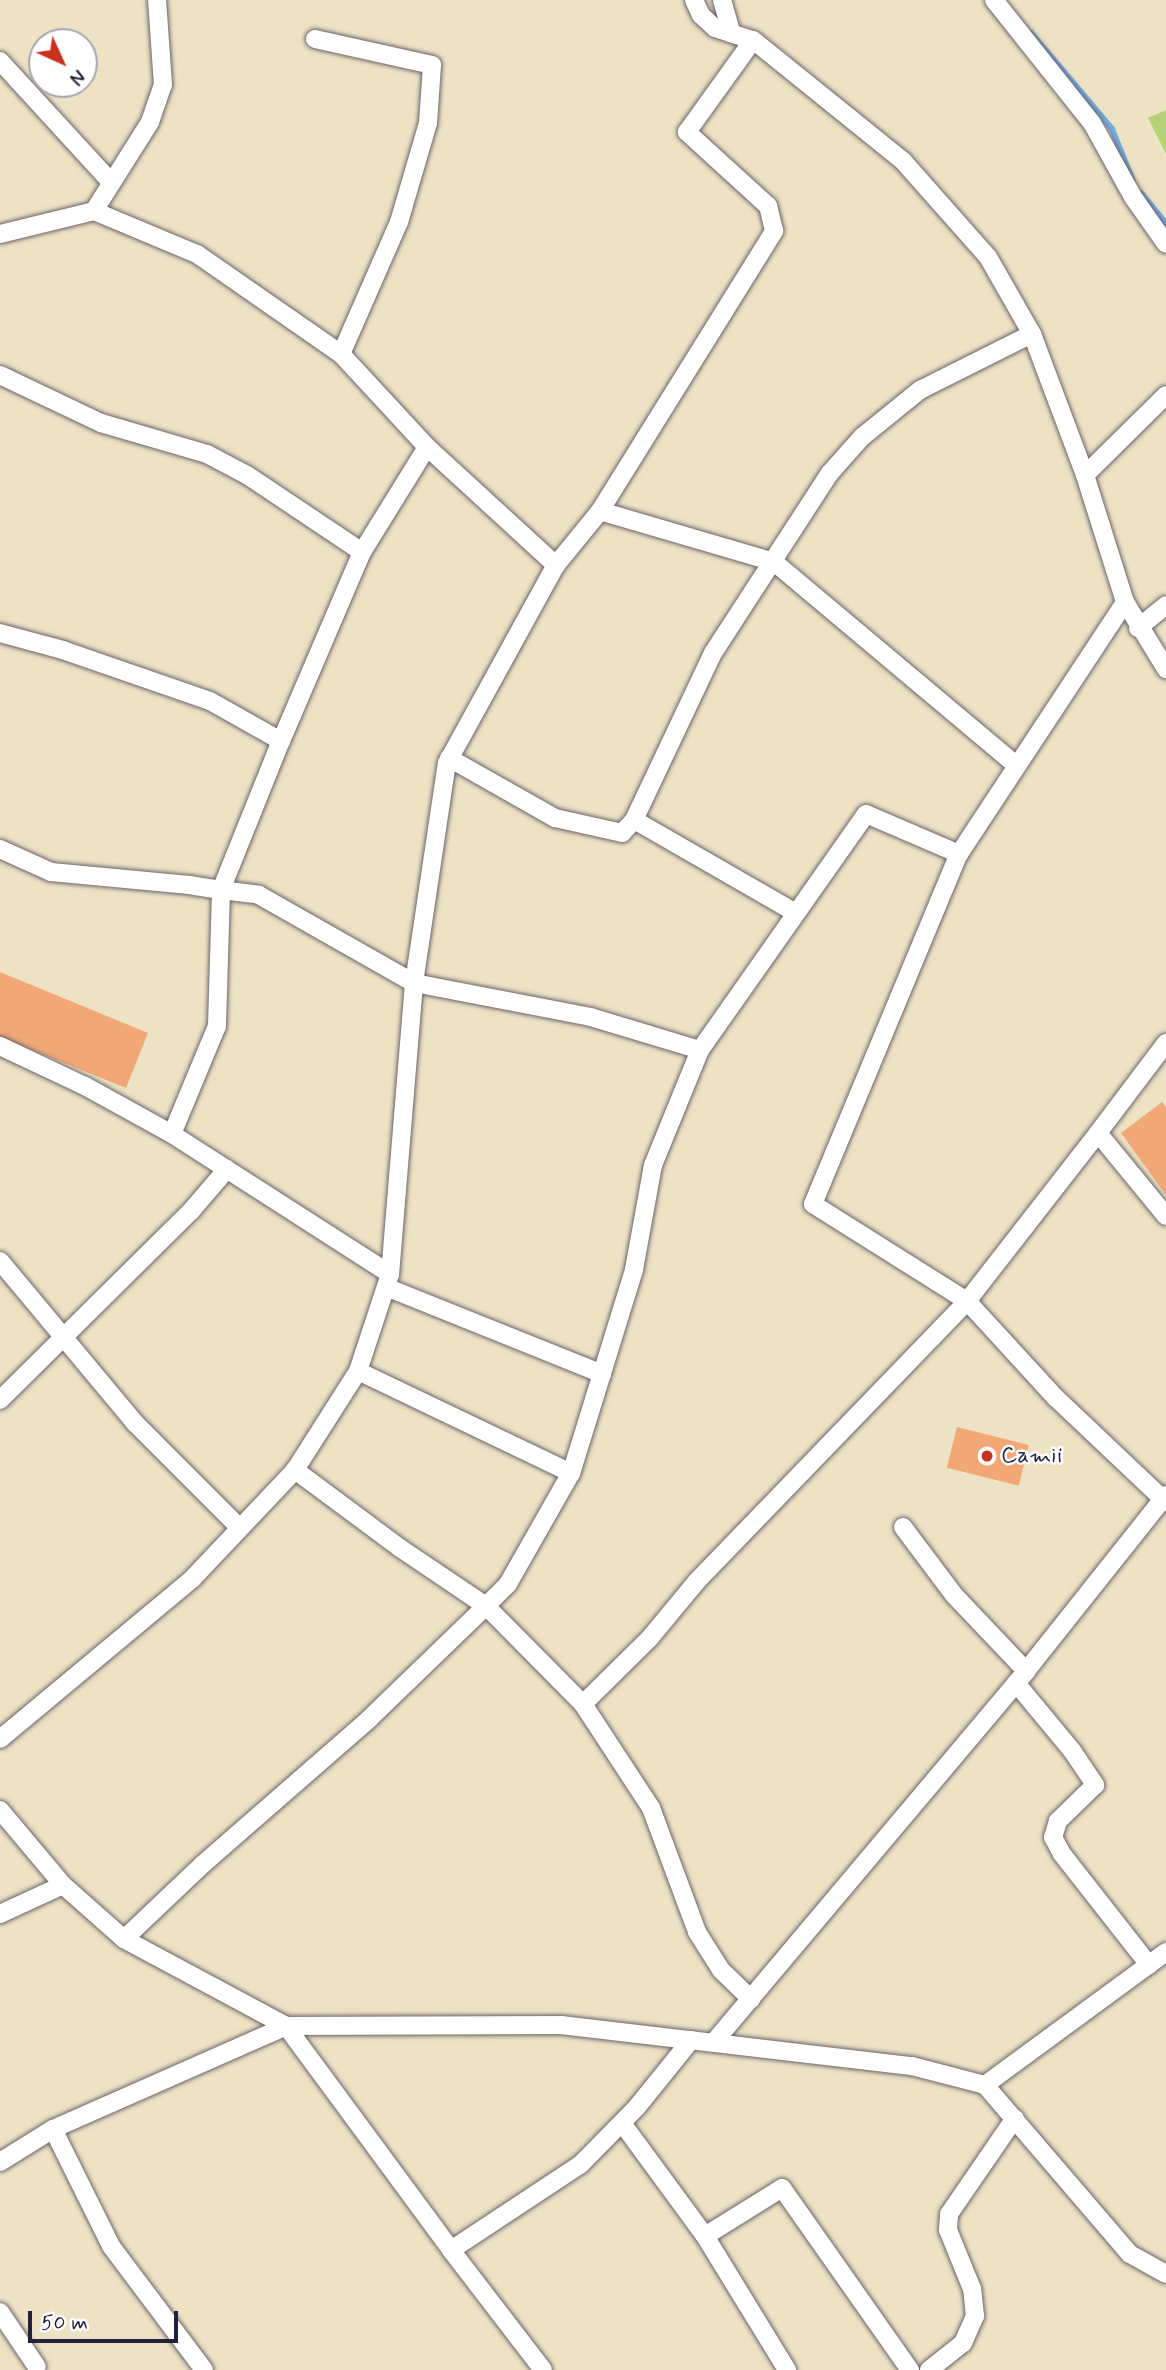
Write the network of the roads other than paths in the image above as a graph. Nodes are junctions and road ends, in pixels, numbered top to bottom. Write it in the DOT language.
graph roads {
  1 [pos="157,0"];
  2 [pos="694,0"];
  3 [pos="722,0"];
  4 [pos="994,0"];
  5 [pos="732,34"];
  6 [pos="315,39"];
  7 [pos="753,40"];
  8 [pos="0,61"];
  9 [pos="111,182"];
  10 [pos="94,211"];
  11 [pos="0,234"];
  12 [pos="1166,244"];
  13 [pos="1032,334"];
  14 [pos="341,354"];
  15 [pos="0,374"];
  16 [pos="1166,395"];
  17 [pos="427,447"];
  18 [pos="1085,475"];
  19 [pos="600,511"];
  20 [pos="362,552"];
  21 [pos="774,562"];
  22 [pos="556,565"];
  23 [pos="1125,602"];
  24 [pos="1166,605"];
  25 [pos="1138,628"];
  26 [pos="0,633"];
  27 [pos="1166,669"];
  28 [pos="281,741"];
  29 [pos="449,758"];
  30 [pos="1015,764"];
  31 [pos="634,820"];
  32 [pos="0,849"];
  33 [pos="959,854"];
  34 [pos="221,890"];
  35 [pos="796,913"];
  36 [pos="414,983"];
  37 [pos="1166,1043"];
  38 [pos="0,1046"];
  39 [pos="700,1050"];
  40 [pos="1098,1133"];
  41 [pos="172,1134"];
  42 [pos="227,1169"];
  43 [pos="1166,1216"];
  44 [pos="0,1261"];
  45 [pos="388,1280"];
  46 [pos="967,1301"];
  47 [pos="63,1337"];
  48 [pos="358,1371"];
  49 [pos="602,1374"];
  50 [pos="0,1400"];
  51 [pos="295,1471"];
  52 [pos="571,1473"];
  53 [pos="1165,1499"];
  54 [pos="903,1527"];
  55 [pos="240,1528"];
  56 [pos="486,1606"];
  57 [pos="1021,1677"];
  58 [pos="583,1703"];
  59 [pos="0,1740"];
  60 [pos="0,1810"];
  61 [pos="64,1885"];
  62 [pos="0,1914"];
  63 [pos="124,1939"];
  64 [pos="1166,1952"];
  65 [pos="1149,1965"];
  66 [pos="751,1999"];
  67 [pos="286,2026"];
  68 [pos="691,2040"];
  69 [pos="715,2042"];
  70 [pos="985,2085"];
  71 [pos="1015,2118"];
  72 [pos="622,2123"];
  73 [pos="53,2129"];
  74 [pos="0,2162"];
  75 [pos="705,2235"];
  76 [pos="451,2250"];
  77 [pos="1166,2274"];
  78 [pos="0,2312"];
  79 [pos="37,2367"];
  80 [pos="204,2370"];
  81 [pos="544,2370"];
  82 [pos="788,2370"];
  83 [pos="910,2370"];
  84 [pos="929,2370"];
  1 -- 9 [label="street"];
  2 -- 5 [label="street"];
  3 -- 5 [label="street"];
  4 -- 12 [label="street"];
  5 -- 7 [label="street"];
  6 -- 14 [label="street"];
  7 -- 13 [label="street"];
  7 -- 19 [label="street"];
  8 -- 9 [label="street"];
  9 -- 10 [label="street"];
  10 -- 11 [label="street"];
  10 -- 14 [label="street"];
  13 -- 18 [label="street"];
  13 -- 21 [label="street"];
  14 -- 17 [label="street"];
  15 -- 20 [label="street"];
  16 -- 18 [label="street"];
  17 -- 20 [label="street"];
  17 -- 22 [label="street"];
  18 -- 23 [label="street"];
  19 -- 21 [label="street"];
  19 -- 22 [label="street"];
  20 -- 28 [label="street"];
  21 -- 30 [label="street"];
  21 -- 31 [label="street"];
  22 -- 29 [label="street"];
  23 -- 25 [label="street"];
  23 -- 30 [label="street"];
  24 -- 25 [label="street"];
  25 -- 27 [label="street"];
  26 -- 28 [label="street"];
  28 -- 34 [label="street"];
  29 -- 31 [label="street"];
  29 -- 36 [label="street"];
  30 -- 33 [label="street"];
  31 -- 35 [label="street"];
  32 -- 34 [label="street"];
  33 -- 35 [label="street"];
  33 -- 46 [label="street"];
  34 -- 36 [label="street"];
  34 -- 41 [label="street"];
  35 -- 39 [label="street"];
  36 -- 39 [label="street"];
  36 -- 45 [label="street"];
  37 -- 40 [label="street"];
  38 -- 41 [label="street"];
  39 -- 49 [label="street"];
  40 -- 43 [label="street"];
  40 -- 46 [label="street"];
  41 -- 42 [label="street"];
  42 -- 45 [label="street"];
  42 -- 47 [label="street"];
  44 -- 47 [label="street"];
  45 -- 48 [label="street"];
  45 -- 49 [label="street"];
  46 -- 53 [label="street"];
  46 -- 58 [label="street"];
  47 -- 50 [label="street"];
  47 -- 55 [label="street"];
  48 -- 51 [label="street"];
  48 -- 52 [label="street"];
  49 -- 52 [label="street"];
  51 -- 55 [label="street"];
  51 -- 56 [label="street"];
  52 -- 56 [label="street"];
  53 -- 57 [label="street"];
  54 -- 57 [label="street"];
  55 -- 59 [label="street"];
  56 -- 58 [label="street"];
  56 -- 63 [label="street"];
  57 -- 65 [label="street"];
  57 -- 66 [label="street"];
  58 -- 66 [label="street"];
  60 -- 61 [label="street"];
  61 -- 62 [label="street"];
  61 -- 63 [label="street"];
  63 -- 67 [label="street"];
  64 -- 65 [label="street"];
  65 -- 70 [label="street"];
  66 -- 69 [label="street"];
  67 -- 68 [label="street"];
  67 -- 73 [label="street"];
  67 -- 76 [label="street"];
  68 -- 69 [label="street"];
  68 -- 72 [label="street"];
  69 -- 70 [label="street"];
  70 -- 71 [label="street"];
  71 -- 77 [label="street"];
  71 -- 84 [label="street"];
  72 -- 75 [label="street"];
  72 -- 76 [label="street"];
  73 -- 74 [label="street"];
  73 -- 80 [label="street"];
  75 -- 82 [label="street"];
  75 -- 83 [label="street"];
  76 -- 81 [label="street"];
  78 -- 79 [label="street"];
}
